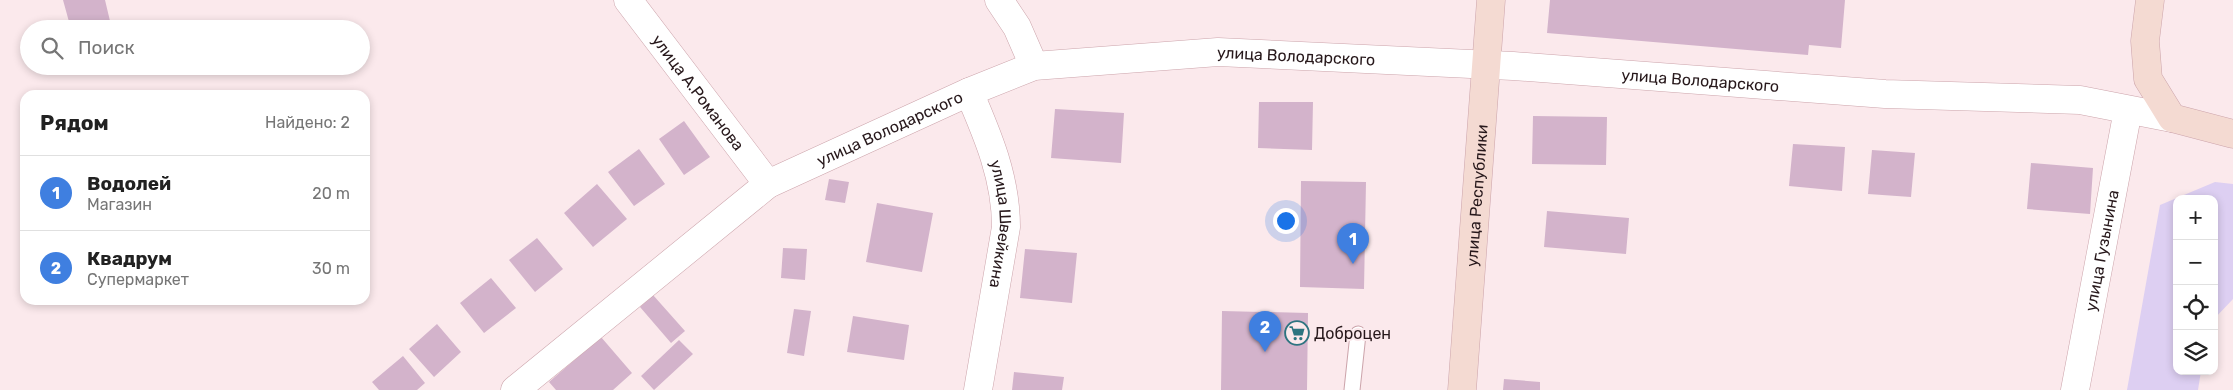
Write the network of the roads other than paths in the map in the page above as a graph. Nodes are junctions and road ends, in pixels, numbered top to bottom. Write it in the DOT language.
graph roads {
  1 [pos="628,0"];
  2 [pos="999,0"];
  3 [pos="1491,0"];
  4 [pos="2150,0"];
  5 [pos="1485,65"];
  6 [pos="1034,66"];
  7 [pos="969,92"];
  8 [pos="2128,110"];
  9 [pos="2172,118"];
  10 [pos="2233,134"];
  11 [pos="768,184"];
  12 [pos="1358,334"];
  13 [pos="515,390"];
  14 [pos="978,390"];
  15 [pos="1352,390"];
  16 [pos="1462,390"];
  17 [pos="2075,390"];
  1 -- 11 [label="street, улица А.Романова"];
  2 -- 6 [label="street"];
  3 -- 5 [label="main road, улица Республики"];
  4 -- 9 [label="main road"];
  5 -- 6 [label="street, улица Володарского"];
  5 -- 8 [label="street, улица Володарского"];
  5 -- 16 [label="main road, улица Республики"];
  6 -- 7 [label="street, улица Володарского"];
  7 -- 11 [label="street, улица Володарского"];
  7 -- 14 [label="street, улица Швейкина"];
  8 -- 9 [label="street, улица Володарского"];
  8 -- 17 [label="street, улица Гузынина"];
  9 -- 10 [label="main road"];
  11 -- 13 [label="street, улица Володарского"];
  12 -- 15 [label="lane"];
}
